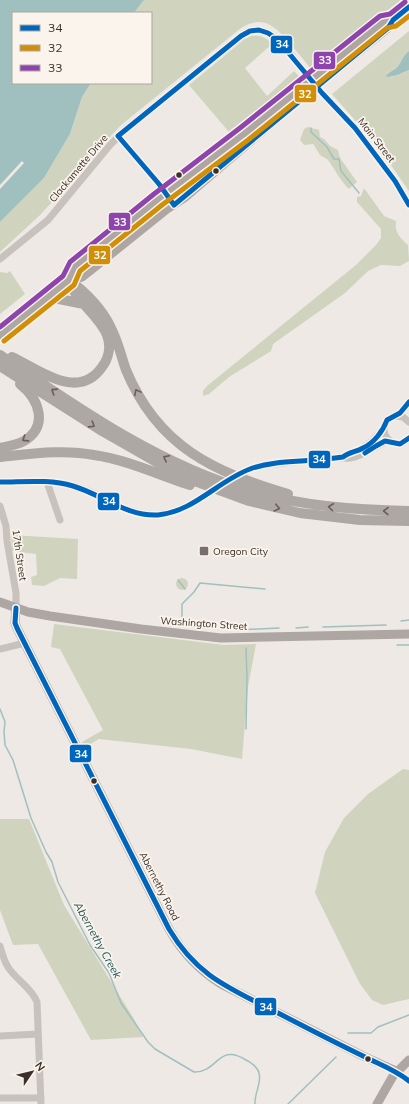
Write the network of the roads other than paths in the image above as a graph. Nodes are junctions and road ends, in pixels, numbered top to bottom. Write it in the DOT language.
graph roads {
  1 [pos="409,7"];
  2 [pos="306,74"];
  3 [pos="303,91"];
  4 [pos="322,93"];
  5 [pos="118,136"];
  6 [pos="166,194"];
  7 [pos="174,205"];
  8 [pos="409,205"];
  9 [pos="0,259"];
  10 [pos="69,280"];
  11 [pos="49,297"];
  12 [pos="84,304"];
  13 [pos="0,336"];
  14 [pos="0,351"];
  15 [pos="0,355"];
  16 [pos="0,366"];
  17 [pos="0,370"];
  18 [pos="16,370"];
  19 [pos="409,402"];
  20 [pos="395,416"];
  21 [pos="409,422"];
  22 [pos="384,428"];
  23 [pos="408,439"];
  24 [pos="389,441"];
  25 [pos="0,448"];
  26 [pos="0,457"];
  27 [pos="343,457"];
  28 [pos="188,481"];
  29 [pos="0,482"];
  30 [pos="47,482"];
  31 [pos="253,488"];
  32 [pos="0,506"];
  33 [pos="409,511"];
  34 [pos="60,520"];
  35 [pos="409,521"];
  36 [pos="1,602"];
  37 [pos="16,608"];
  38 [pos="409,634"];
  39 [pos="25,643"];
  40 [pos="0,649"];
  41 [pos="0,946"];
  42 [pos="38,1034"];
  43 [pos="1,1036"];
  44 [pos="409,1060"];
  45 [pos="396,1071"];
  46 [pos="409,1081"];
  47 [pos="0,1098"];
  48 [pos="41,1101"];
  49 [pos="377,1104"];
  1 -- 3 [label="main road"];
  2 -- 5 [label="street, Clackamette Drive"];
  3 -- 6 [label="main road"];
  3 -- 7 [label="main road"];
  4 -- 8 [label="street, Main Street"];
  5 -- 6 [label="street"];
  5 -- 9 [label="street, Clackamette Drive"];
  6 -- 7 [label="street"];
  6 -- 10 [label="main road"];
  7 -- 10 [label="main road"];
  10 -- 11 [label="highway"];
  10 -- 12 [label="highway"];
  31 -- 10 [label="highway, one-way"];
  11 -- 12 [label="highway"];
  11 -- 13 [label="highway"];
  12 -- 18 [label="highway"];
  14 -- 18 [label="highway"];
  15 -- 18 [label="highway"];
  16 -- 18 [label="highway"];
  17 -- 18 [label="highway"];
  18 -- 25 [label="highway, one-way"];
  18 -- 28 [label="highway, one-way"];
  31 -- 18 [label="highway, one-way"];
  19 -- 20 [label="street"];
  20 -- 21 [label="street"];
  20 -- 22 [label="street"];
  22 -- 24 [label="street"];
  22 -- 27 [label="street"];
  23 -- 24 [label="street"];
  24 -- 27 [label="street"];
  26 -- 28 [label="highway"];
  27 -- 30 [label="street"];
  28 -- 35 [label="highway, one-way"];
  29 -- 30 [label="street"];
  30 -- 34 [label="street"];
  33 -- 31 [label="highway, one-way"];
  32 -- 37 [label="street, 17th Street"];
  36 -- 37 [label="main road, Washington Street"];
  37 -- 38 [label="main road, Washington Street"];
  37 -- 39 [label="main road, Abernethy Road"];
  39 -- 40 [label="street"];
  39 -- 45 [label="main road, Abernethy Road"];
  41 -- 42 [label="street"];
  42 -- 43 [label="street"];
  42 -- 48 [label="street"];
  44 -- 45 [label="main road"];
  45 -- 46 [label="street"];
  45 -- 49 [label="main road"];
  47 -- 48 [label="street"];
}
